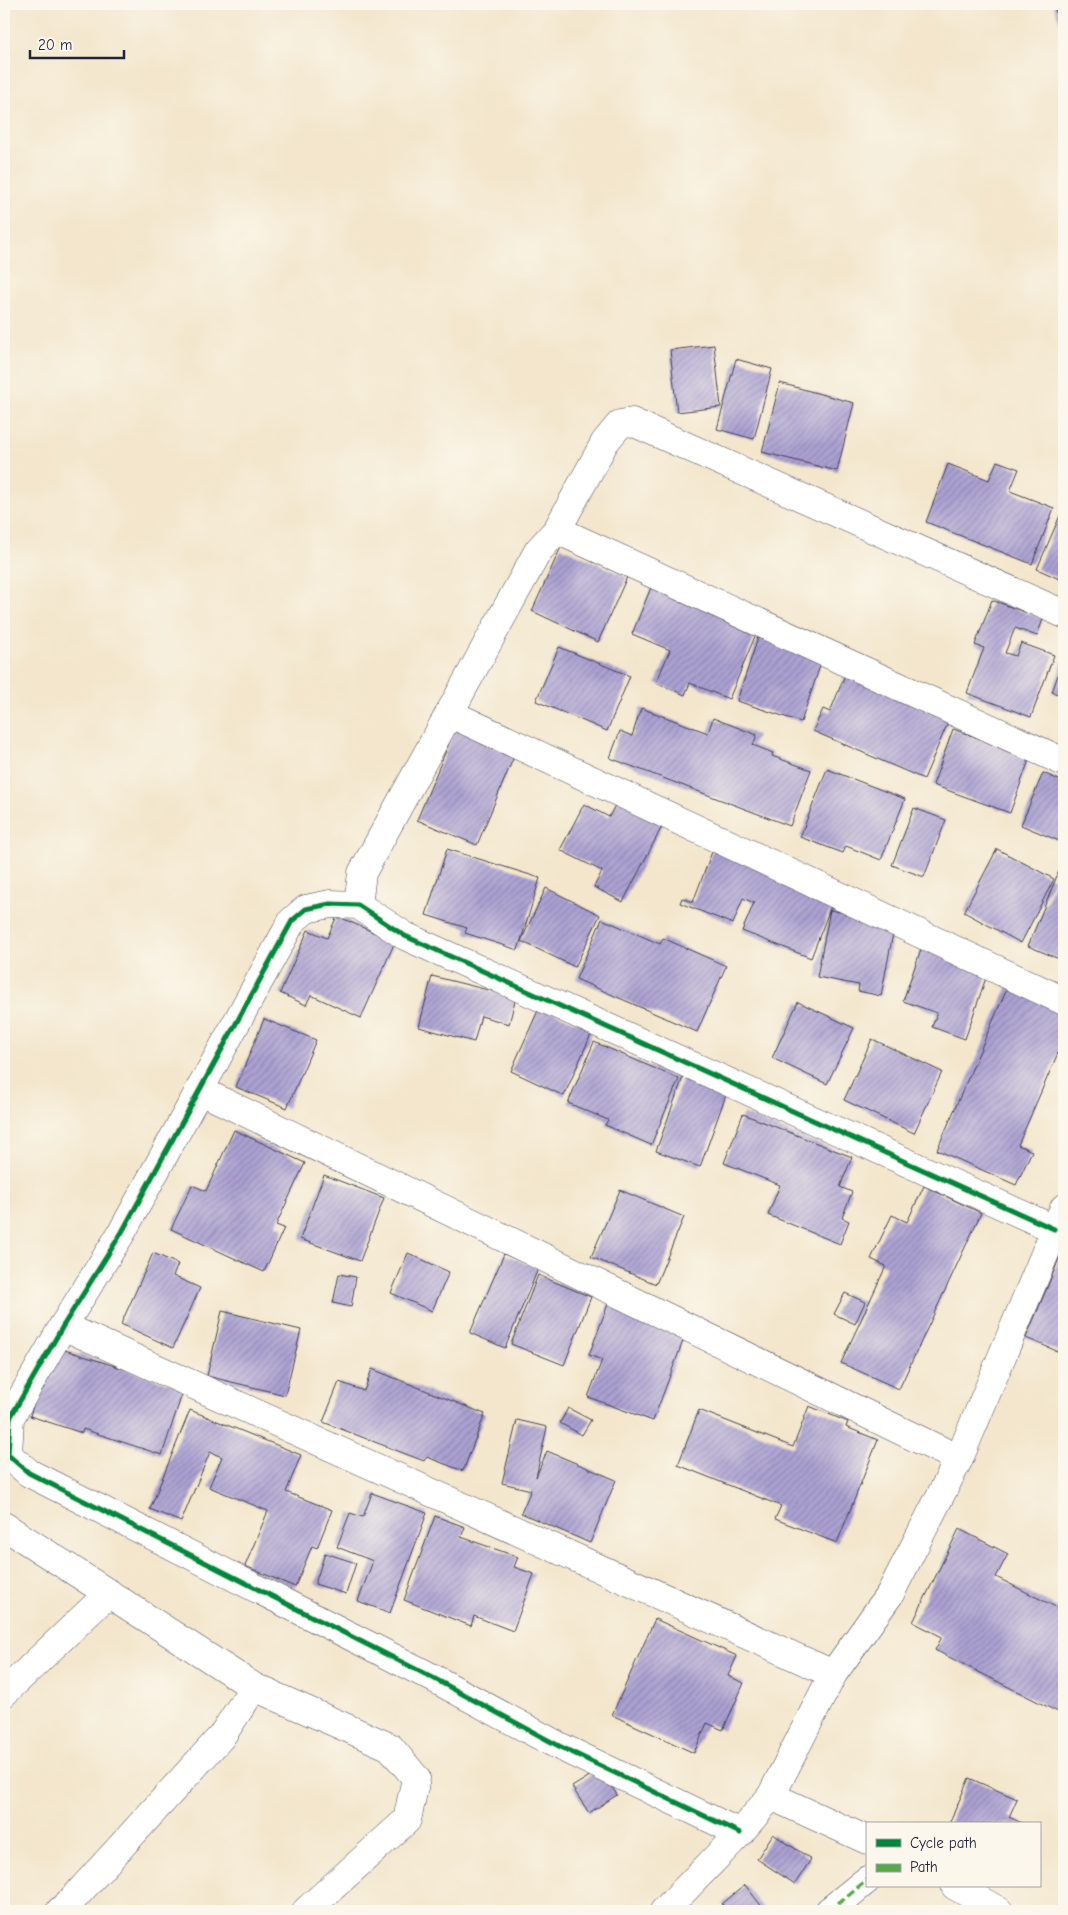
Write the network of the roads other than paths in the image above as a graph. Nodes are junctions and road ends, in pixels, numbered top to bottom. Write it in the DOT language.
graph roads {
  1 [pos="557,530"];
  2 [pos="1064,614"];
  3 [pos="449,712"];
  4 [pos="1064,762"];
  5 [pos="358,905"];
  6 [pos="1064,1001"];
  7 [pos="199,1090"];
  8 [pos="1059,1218"];
  9 [pos="63,1326"];
  10 [pos="959,1460"];
  11 [pos="4,1526"];
  12 [pos="109,1593"];
  13 [pos="833,1674"];
  14 [pos="254,1688"];
  15 [pos="4,1693"];
  16 [pos="771,1796"];
  17 [pos="740,1833"];
  18 [pos="866,1840"];
  19 [pos="866,1881"];
  20 [pos="959,1888"];
  21 [pos="60,1911"];
  22 [pos="306,1911"];
  23 [pos="664,1911"];
  24 [pos="829,1911"];
  25 [pos="999,1911"];
  1 -- 2 [label="street"];
  1 -- 3 [label="street"];
  1 -- 4 [label="street"];
  3 -- 5 [label="street"];
  3 -- 6 [label="street"];
  5 -- 7 [label="street"];
  5 -- 8 [label="street"];
  7 -- 9 [label="street"];
  7 -- 10 [label="street"];
  8 -- 10 [label="street"];
  9 -- 13 [label="street"];
  9 -- 17 [label="street"];
  10 -- 13 [label="street"];
  11 -- 12 [label="street"];
  12 -- 14 [label="street"];
  12 -- 15 [label="street"];
  13 -- 16 [label="street"];
  14 -- 21 [label="street"];
  14 -- 22 [label="street"];
  16 -- 17 [label="street"];
  16 -- 18 [label="street"];
  17 -- 23 [label="street"];
  19 -- 24 [label="street"];
  20 -- 25 [label="street"];
}
